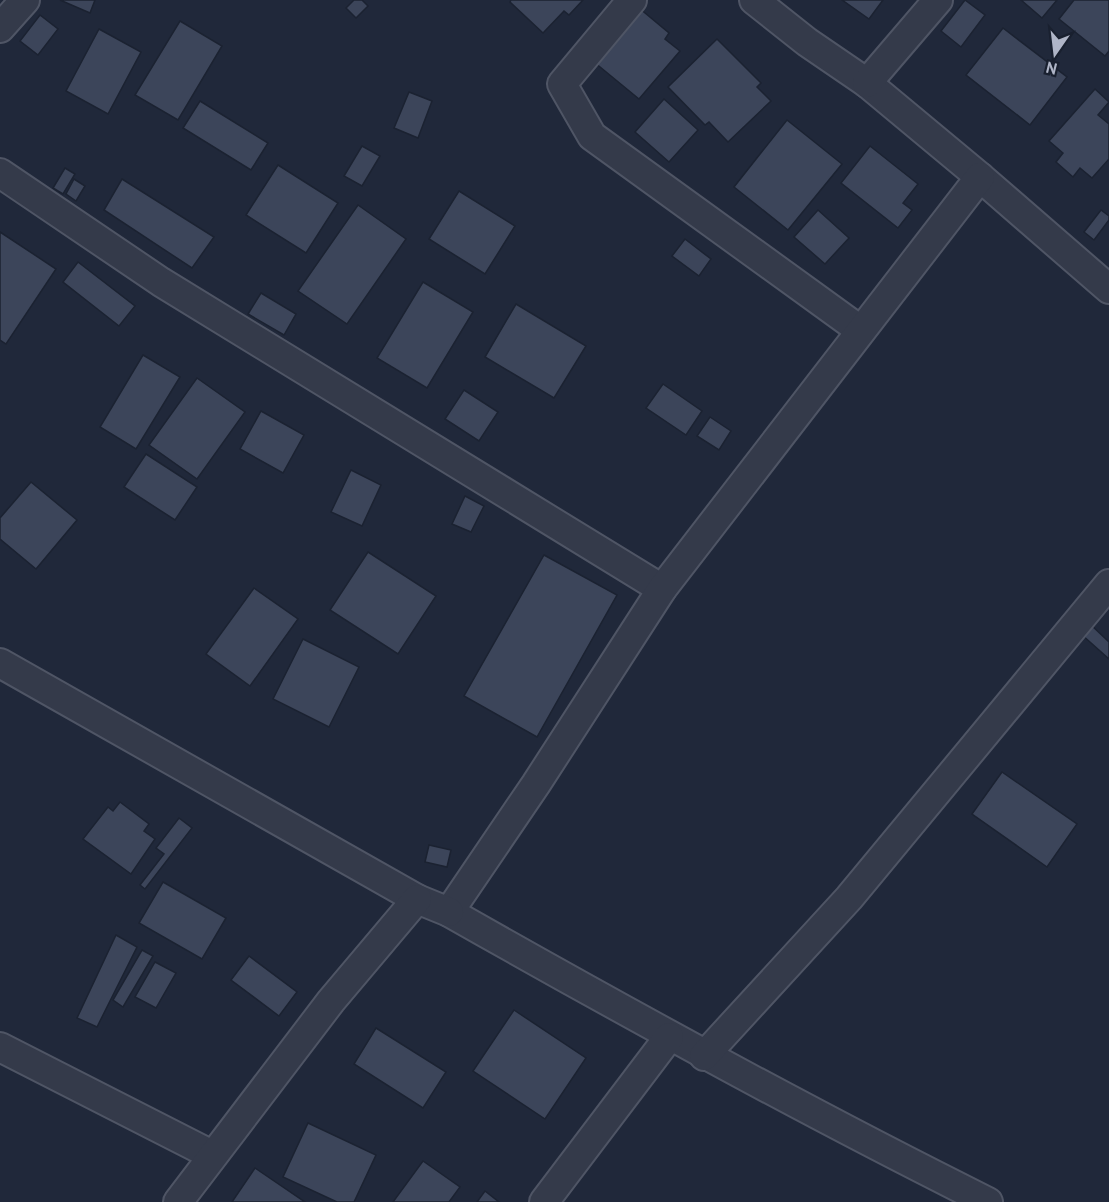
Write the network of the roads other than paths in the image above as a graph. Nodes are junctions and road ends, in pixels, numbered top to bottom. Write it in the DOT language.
graph roads {
  1 [pos="25,0"];
  2 [pos="632,0"];
  3 [pos="754,0"];
  4 [pos="938,0"];
  5 [pos="0,28"];
  6 [pos="867,83"];
  7 [pos="0,173"];
  8 [pos="981,177"];
  9 [pos="1109,289"];
  10 [pos="860,330"];
  11 [pos="1109,584"];
  12 [pos="662,589"];
  13 [pos="0,663"];
  14 [pos="417,899"];
  15 [pos="448,912"];
  16 [pos="669,1037"];
  17 [pos="0,1047"];
  18 [pos="704,1056"];
  19 [pos="212,1155"];
  20 [pos="178,1202"];
  21 [pos="544,1202"];
  22 [pos="988,1202"];
  1 -- 5 [label="street"];
  2 -- 10 [label="street"];
  3 -- 6 [label="street"];
  4 -- 6 [label="street"];
  6 -- 8 [label="street"];
  7 -- 12 [label="street"];
  8 -- 9 [label="street"];
  8 -- 10 [label="street"];
  10 -- 12 [label="street"];
  11 -- 18 [label="street"];
  12 -- 15 [label="street"];
  13 -- 14 [label="street"];
  14 -- 15 [label="street"];
  14 -- 19 [label="street"];
  15 -- 16 [label="street"];
  16 -- 18 [label="street"];
  16 -- 21 [label="street"];
  17 -- 19 [label="street"];
  18 -- 22 [label="street"];
  19 -- 20 [label="street"];
}
